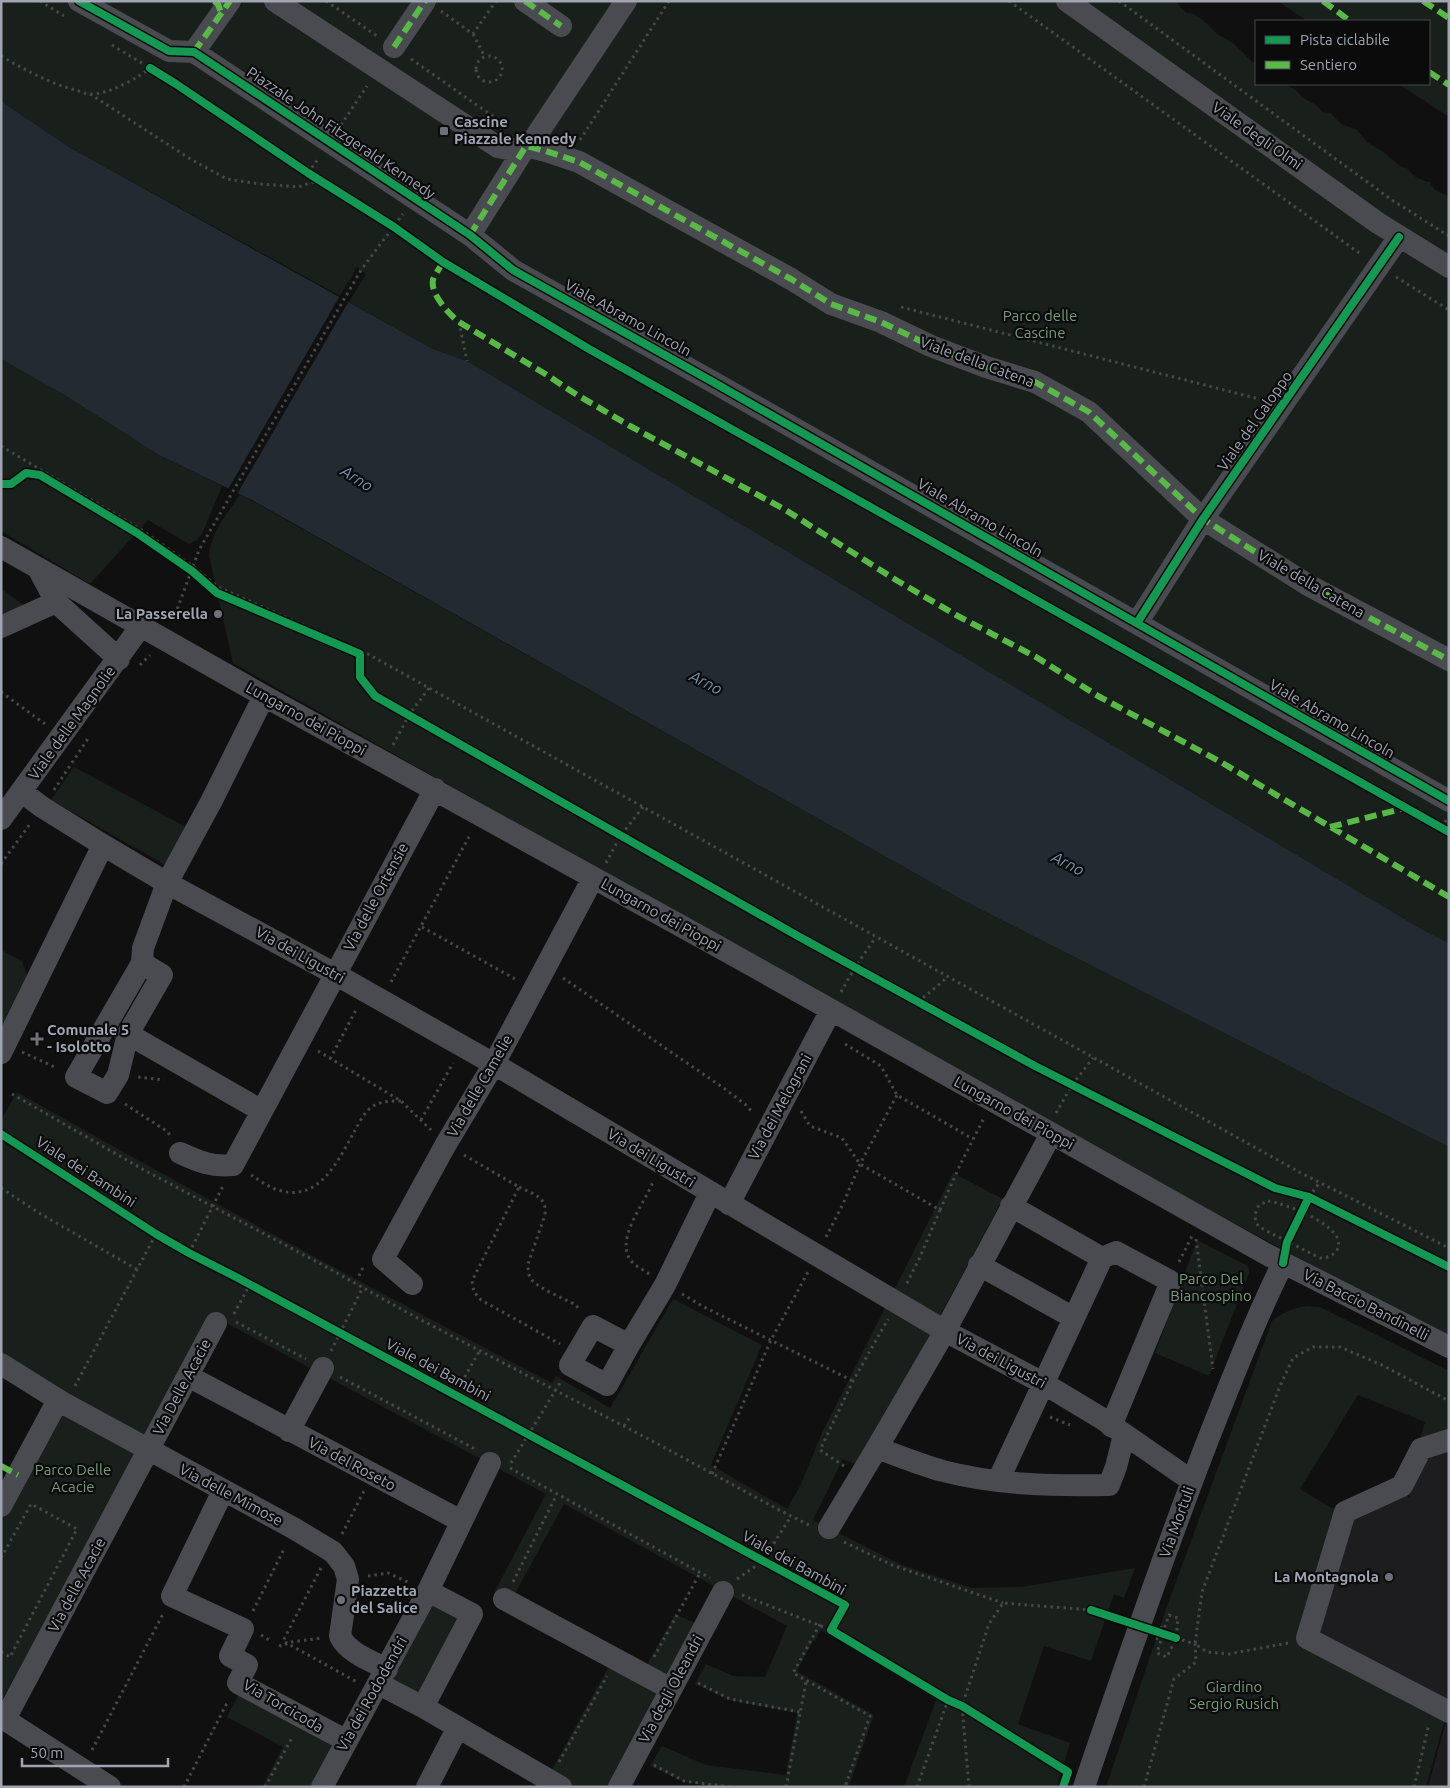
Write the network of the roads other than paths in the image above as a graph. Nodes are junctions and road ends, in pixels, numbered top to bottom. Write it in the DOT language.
graph roads {
  1 [pos="79,1"];
  2 [pos="274,1"];
  3 [pos="525,1"];
  4 [pos="626,1"];
  5 [pos="1067,1"];
  6 [pos="430,4"];
  7 [pos="222,5"];
  8 [pos="560,26"];
  9 [pos="394,47"];
  10 [pos="194,52"];
  11 [pos="529,149"];
  12 [pos="470,235"];
  13 [pos="1399,237"];
  14 [pos="499,258"];
  15 [pos="1449,267"];
  16 [pos="1203,519"];
  17 [pos="1,547"];
  18 [pos="38,568"];
  19 [pos="56,602"];
  20 [pos="1137,623"];
  21 [pos="1,626"];
  22 [pos="141,626"];
  23 [pos="1449,660"];
  24 [pos="129,663"];
  25 [pos="264,696"];
  26 [pos="434,789"];
  27 [pos="22,792"];
  28 [pos="1449,801"];
  29 [pos="1,819"];
  30 [pos="103,844"];
  31 [pos="598,872"];
  32 [pos="167,883"];
  33 [pos="142,963"];
  34 [pos="335,974"];
  35 [pos="826,1020"];
  36 [pos="128,1034"];
  37 [pos="3,1049"];
  38 [pos="494,1064"];
  39 [pos="262,1111"];
  40 [pos="1049,1132"];
  41 [pos="180,1153"];
  42 [pos="710,1193"];
  43 [pos="729,1204"];
  44 [pos="1012,1206"];
  45 [pos="1287,1246"];
  46 [pos="1102,1258"];
  47 [pos="979,1265"];
  48 [pos="412,1284"];
  49 [pos="1074,1318"];
  50 [pos="216,1323"];
  51 [pos="945,1331"];
  52 [pos="629,1345"];
  53 [pos="1449,1347"];
  54 [pos="1,1364"];
  55 [pos="323,1368"];
  56 [pos="188,1376"];
  57 [pos="1043,1383"];
  58 [pos="61,1402"];
  59 [pos="289,1430"];
  60 [pos="1117,1430"];
  61 [pos="1449,1440"];
  62 [pos="877,1448"];
  63 [pos="149,1451"];
  64 [pos="483,1457"];
  65 [pos="10,1470"];
  66 [pos="998,1481"];
  67 [pos="1192,1481"];
  68 [pos="223,1491"];
  69 [pos="1,1506"];
  70 [pos="461,1521"];
  71 [pos="829,1532"];
  72 [pos="728,1588"];
  73 [pos="428,1591"];
  74 [pos="504,1599"];
  75 [pos="383,1676"];
  76 [pos="675,1681"];
  77 [pos="423,1707"];
  78 [pos="1441,1709"];
  79 [pos="3,1718"];
  80 [pos="458,1727"];
  81 [pos="347,1741"];
  82 [pos="555,1784"];
  83 [pos="110,1787"];
  84 [pos="322,1787"];
  85 [pos="427,1787"];
  86 [pos="619,1787"];
  87 [pos="1084,1787"];
  1 -- 10 [label="street"];
  2 -- 11 [label="street"];
  3 -- 8 [label="street"];
  4 -- 11 [label="street"];
  5 -- 13 [label="street, Viale degli Olmi"];
  6 -- 9 [label="street"];
  7 -- 10 [label="street"];
  10 -- 12 [label="street, Piazzale John Fitzgerald Kennedy"];
  11 -- 12 [label="street"];
  11 -- 16 [label="street, Viale della Catena"];
  12 -- 14 [label="street, Piazzale John Fitzgerald Kennedy"];
  13 -- 15 [label="street, Viale degli Olmi"];
  13 -- 16 [label="street, Viale del Galoppo"];
  14 -- 20 [label="street, Viale Abramo Lincoln"];
  16 -- 20 [label="street, Viale del Galoppo"];
  16 -- 23 [label="street, Viale della Catena"];
  17 -- 18 [label="street, Lungarno dei Pioppi"];
  18 -- 19 [label="street"];
  18 -- 22 [label="street, Lungarno dei Pioppi"];
  19 -- 21 [label="street"];
  19 -- 24 [label="street"];
  20 -- 28 [label="street, Viale Abramo Lincoln"];
  22 -- 24 [label="street, Viale delle Magnolie"];
  22 -- 25 [label="street, Lungarno dei Pioppi"];
  24 -- 27 [label="street, Viale delle Magnolie"];
  25 -- 26 [label="street, Lungarno dei Pioppi"];
  25 -- 32 [label="street"];
  26 -- 31 [label="street, Lungarno dei Pioppi"];
  26 -- 34 [label="street, Via delle Ortensie"];
  27 -- 29 [label="street, Viale delle Magnolie"];
  27 -- 30 [label="street, Via dei Ligustri"];
  30 -- 32 [label="street, Via dei Ligustri"];
  30 -- 37 [label="street"];
  31 -- 35 [label="street, Lungarno dei Pioppi"];
  31 -- 38 [label="street, Via delle Camelie"];
  32 -- 33 [label="street"];
  32 -- 34 [label="street, Via dei Ligustri"];
  33 -- 36 [label="street"];
  33 -- 36 [label="street"];
  34 -- 38 [label="street, Via dei Ligustri"];
  34 -- 39 [label="street, Via delle Ortensie"];
  35 -- 40 [label="street, Lungarno dei Pioppi"];
  35 -- 43 [label="street, Via dei Melograni"];
  36 -- 39 [label="street"];
  38 -- 42 [label="street, Via dei Ligustri"];
  38 -- 48 [label="street, Via delle Camelie"];
  39 -- 41 [label="street, Via delle Ortensie"];
  40 -- 44 [label="street"];
  40 -- 45 [label="street, Lungarno dei Pioppi"];
  42 -- 43 [label="street, Via dei Ligustri"];
  42 -- 52 [label="street"];
  43 -- 51 [label="street, Via dei Ligustri"];
  44 -- 46 [label="street"];
  44 -- 47 [label="street"];
  45 -- 53 [label="street, Via Baccio Bandinelli"];
  45 -- 67 [label="street, Via Mortuli"];
  46 -- 49 [label="street"];
  46 -- 60 [label="street"];
  47 -- 49 [label="street"];
  47 -- 51 [label="street"];
  49 -- 57 [label="street"];
  50 -- 56 [label="street, Via Delle Acacie"];
  51 -- 57 [label="street, Via dei Ligustri"];
  51 -- 62 [label="street"];
  52 -- 52 [label="street"];
  54 -- 58 [label="street, Via delle Mimose"];
  55 -- 59 [label="street"];
  56 -- 59 [label="street, Via del Roseto"];
  56 -- 63 [label="street, Via Delle Acacie"];
  57 -- 60 [label="street, Via dei Ligustri"];
  57 -- 66 [label="street"];
  58 -- 63 [label="street, Via delle Mimose"];
  58 -- 65 [label="street"];
  59 -- 70 [label="street, Via del Roseto"];
  60 -- 66 [label="street"];
  60 -- 67 [label="street, Via dei Ligustri"];
  61 -- 78 [label="street"];
  62 -- 66 [label="street"];
  62 -- 71 [label="street"];
  63 -- 68 [label="street, Via delle Mimose"];
  63 -- 79 [label="street, Via delle Acacie"];
  64 -- 70 [label="street"];
  65 -- 69 [label="street"];
  67 -- 87 [label="street, Via Mortuli"];
  68 -- 75 [label="street, Via delle Mimose"];
  68 -- 81 [label="street, Via Torcicoda"];
  70 -- 73 [label="street, Via dei Rododendri"];
  72 -- 76 [label="street, Via degli Oleandri"];
  73 -- 75 [label="street, Via dei Rododendri"];
  73 -- 77 [label="street"];
  74 -- 76 [label="street"];
  75 -- 77 [label="street"];
  75 -- 81 [label="street, Via dei Rododendri"];
  76 -- 86 [label="street, Via degli Oleandri"];
  77 -- 80 [label="street"];
  79 -- 83 [label="street"];
  80 -- 82 [label="street"];
  80 -- 85 [label="street"];
  81 -- 84 [label="street, Via dei Rododendri"];
}
